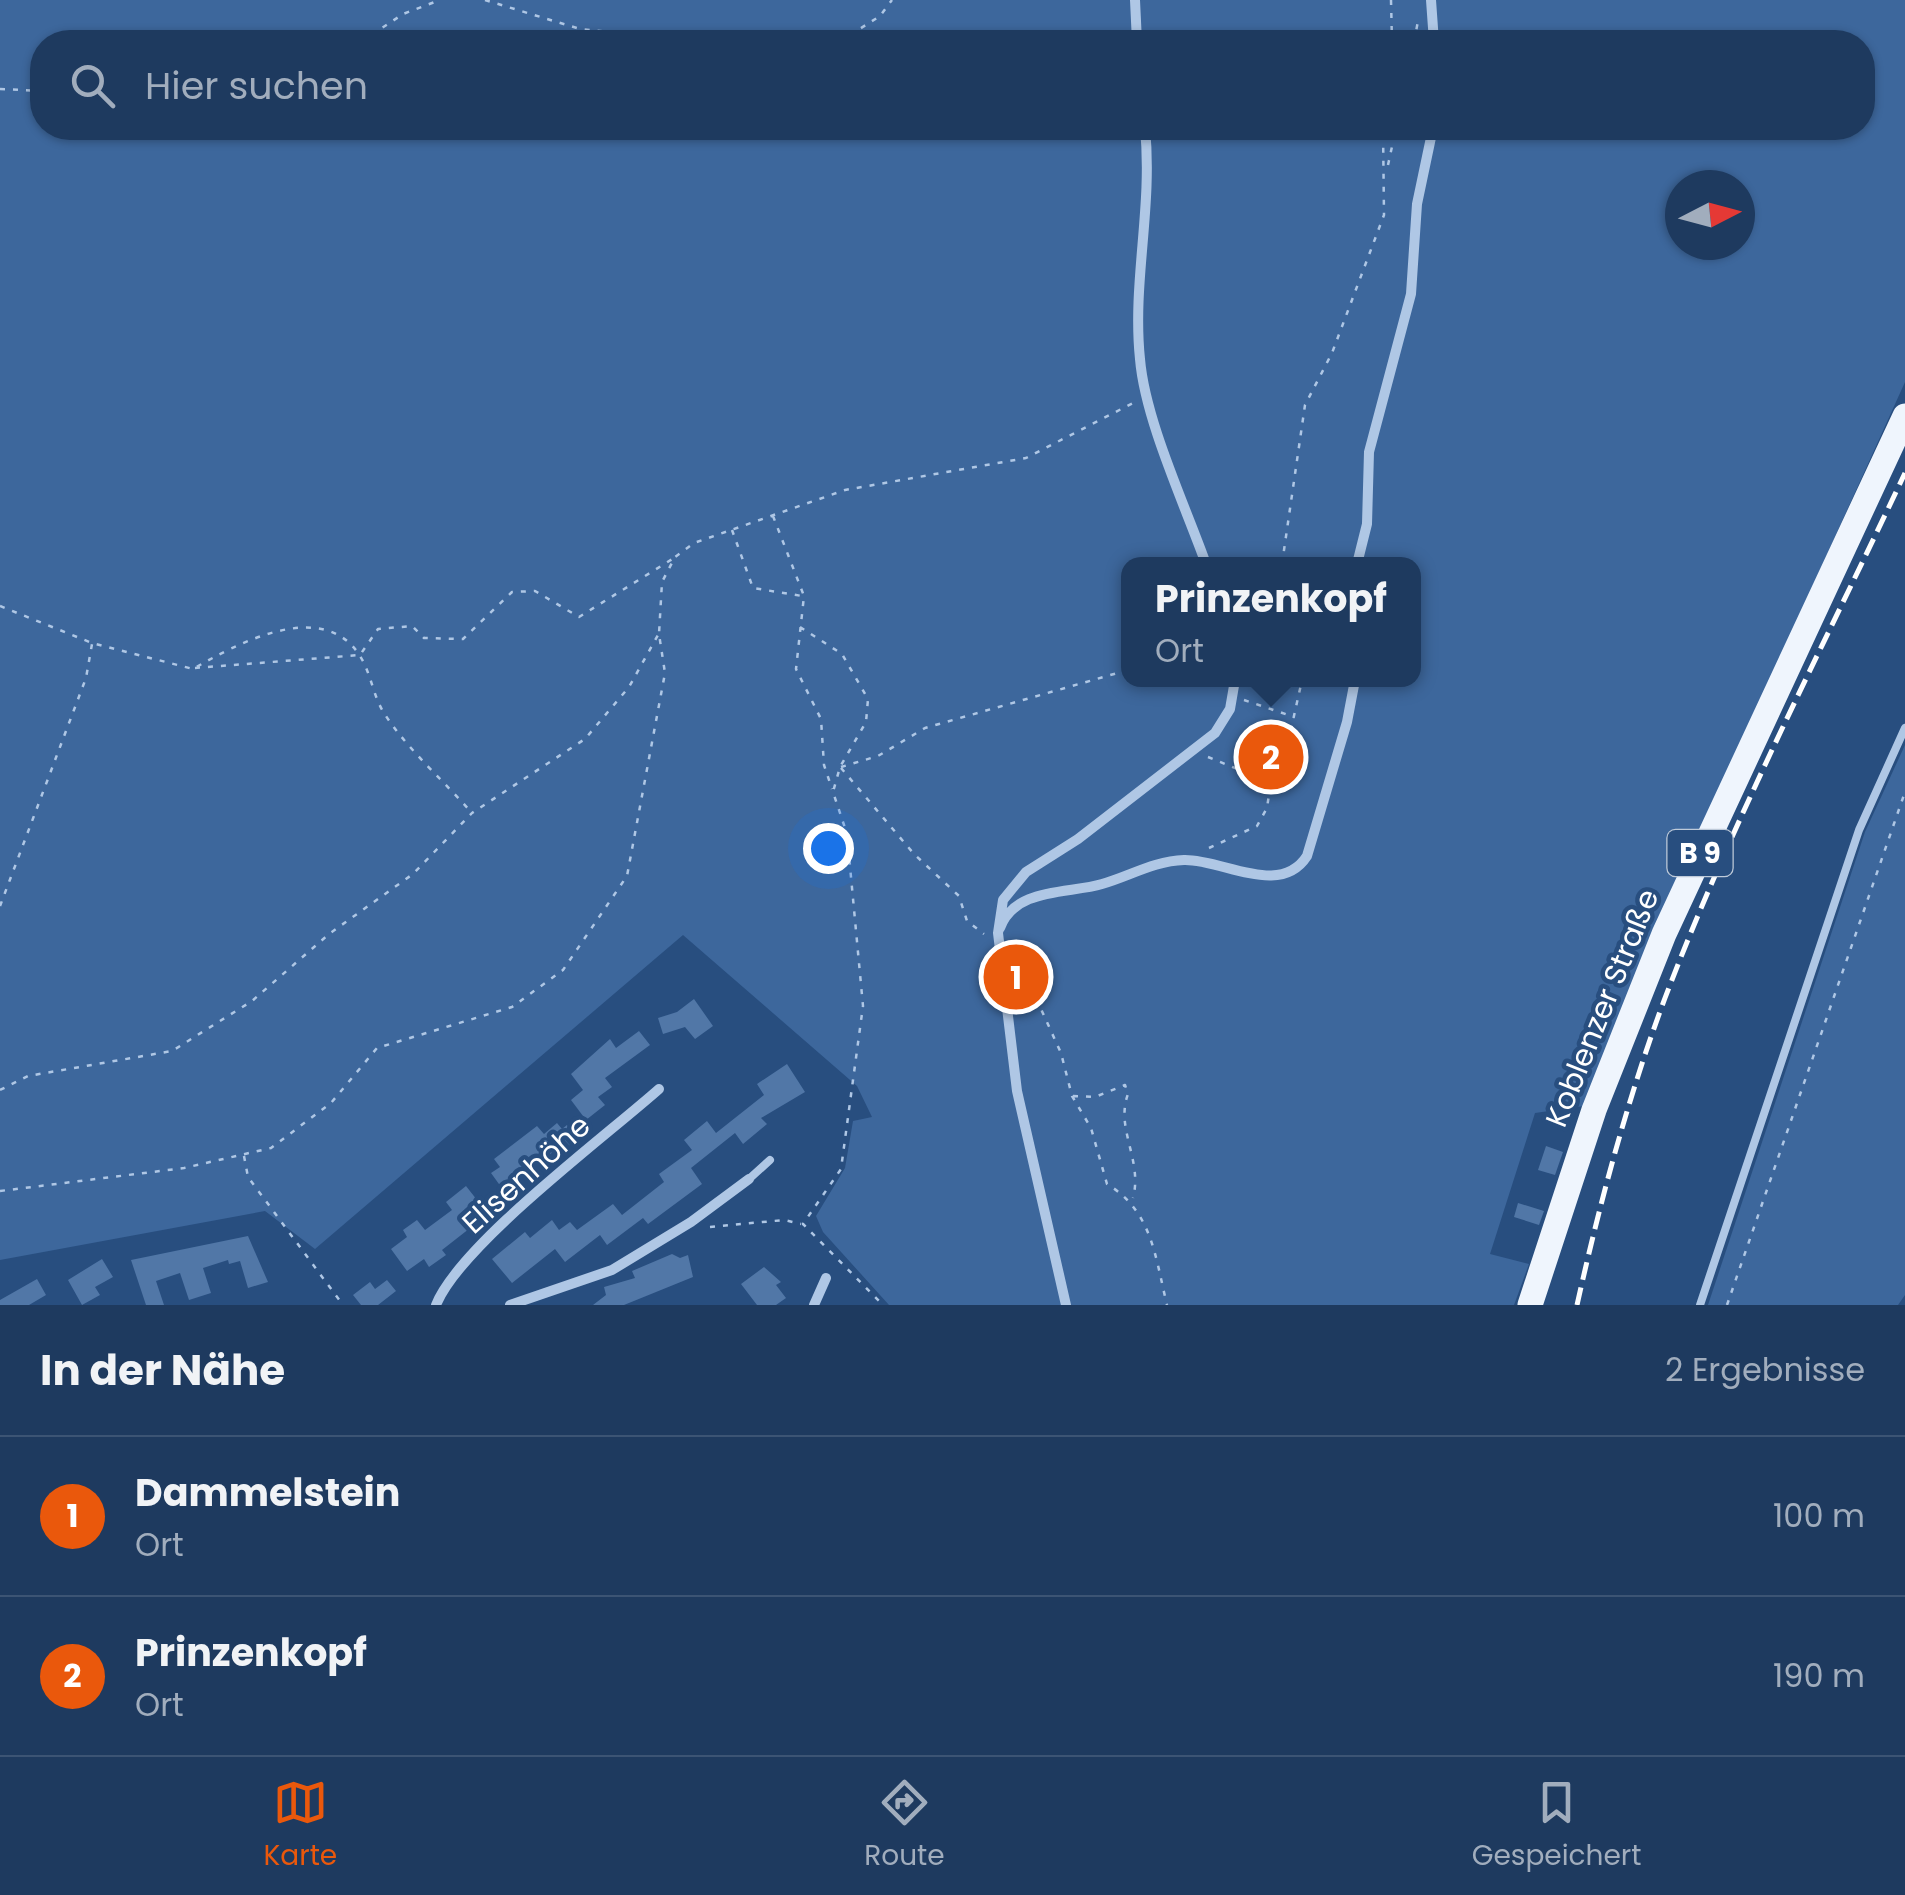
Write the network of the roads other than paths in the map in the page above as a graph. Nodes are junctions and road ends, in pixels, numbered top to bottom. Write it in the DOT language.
graph roads {
  1 [pos="1135,0"];
  2 [pos="1431,0"];
  3 [pos="1136,30"];
  4 [pos="1433,30"];
  5 [pos="1147,140"];
  6 [pos="1431,140"];
  7 [pos="1905,416"];
  8 [pos="1204,557"];
  9 [pos="1360,557"];
  10 [pos="1235,687"];
  11 [pos="1354,687"];
  12 [pos="1905,728"];
  13 [pos="998,933"];
  14 [pos="660,1089"];
  15 [pos="770,1160"];
  16 [pos="749,1179"];
  17 [pos="826,1278"];
  18 [pos="436,1305"];
  19 [pos="510,1305"];
  20 [pos="814,1305"];
  21 [pos="1066,1305"];
  22 [pos="1530,1305"];
  23 [pos="1700,1305"];
  1 -- 3 [label="street"];
  2 -- 4 [label="street"];
  5 -- 8 [label="street"];
  6 -- 9 [label="street"];
  7 -- 22 [label="main road, Koblenzer Straße / B 9"];
  10 -- 13 [label="street"];
  11 -- 13 [label="street"];
  12 -- 23 [label="lane"];
  13 -- 21 [label="street"];
  14 -- 18 [label="street, Elisenhöhe"];
  15 -- 16 [label="lane"];
  16 -- 19 [label="street"];
  17 -- 20 [label="street"];
}
